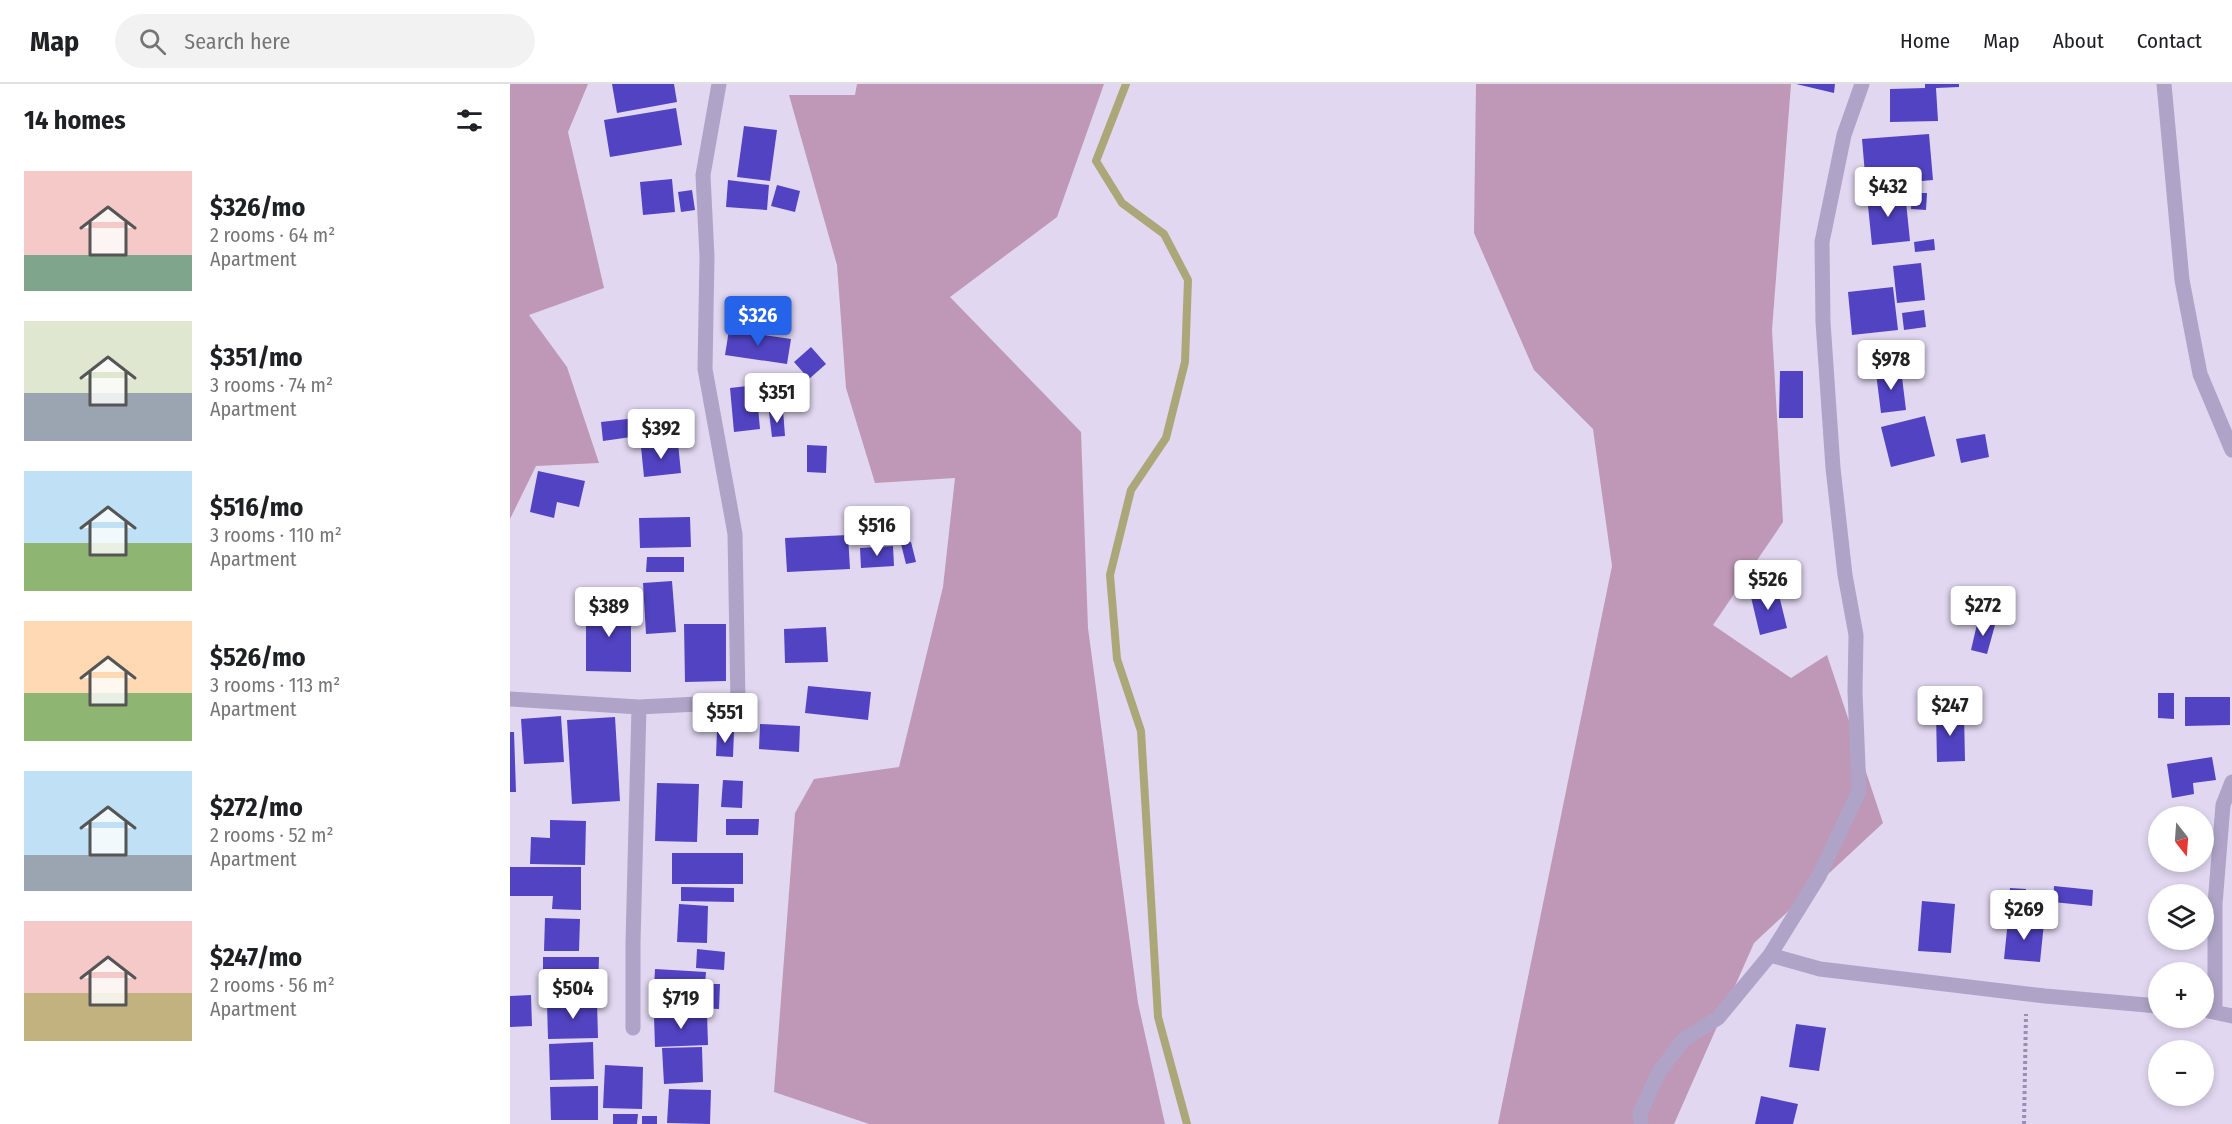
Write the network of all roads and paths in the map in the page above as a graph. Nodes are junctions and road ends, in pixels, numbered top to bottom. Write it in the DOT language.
graph roads {
  1 [pos="719,84"];
  2 [pos="1862,84"];
  3 [pos="2164,84"];
  4 [pos="2232,450"];
  5 [pos="510,699"];
  6 [pos="639,707"];
  7 [pos="2232,782"];
  8 [pos="1770,955"];
  9 [pos="2212,962"];
  10 [pos="2026,994"];
  11 [pos="2148,1005"];
  12 [pos="2214,1011"];
  13 [pos="2232,1016"];
  14 [pos="633,1028"];
  15 [pos="1641,1124"];
  16 [pos="2024,1124"];
  1 -- 6 [label="street"];
  2 -- 8 [label="street"];
  3 -- 4 [label="street"];
  5 -- 6 [label="street"];
  6 -- 14 [label="street"];
  7 -- 9 [label="street"];
  8 -- 10 [label="street"];
  8 -- 15 [label="street"];
  10 -- 11 [label="street"];
  10 -- 16 [label="path"];
  12 -- 13 [label="street"];
}
